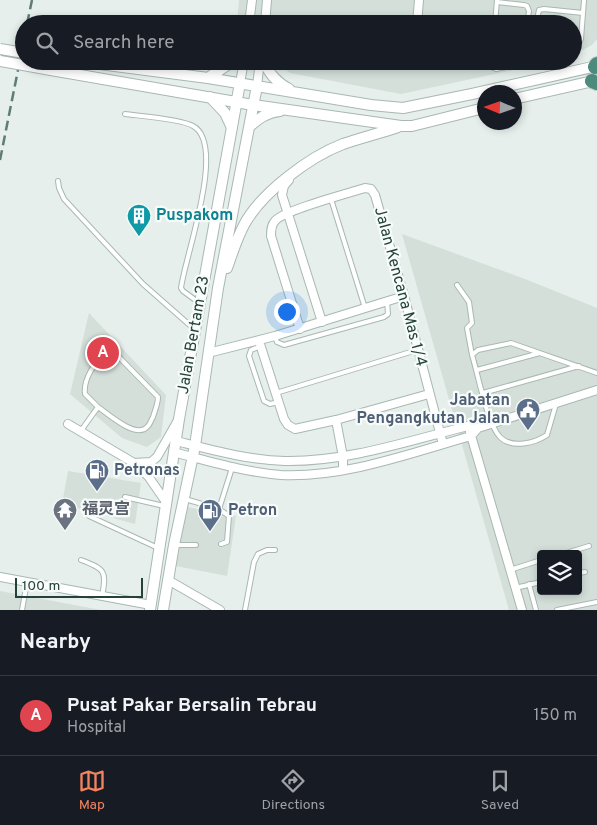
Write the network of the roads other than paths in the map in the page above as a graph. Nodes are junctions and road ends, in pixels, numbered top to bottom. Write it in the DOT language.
graph roads {
  1 [pos="252,0"];
  2 [pos="267,0"];
  3 [pos="419,0"];
  4 [pos="584,0"];
  5 [pos="497,1"];
  6 [pos="583,12"];
  7 [pos="250,15"];
  8 [pos="266,15"];
  9 [pos="418,15"];
  10 [pos="496,15"];
  11 [pos="528,15"];
  12 [pos="538,15"];
  13 [pos="582,26"];
  14 [pos="0,49"];
  15 [pos="15,52"];
  16 [pos="0,61"];
  17 [pos="15,64"];
  18 [pos="51,70"];
  19 [pos="146,70"];
  20 [pos="220,70"];
  21 [pos="242,70"];
  22 [pos="260,70"];
  23 [pos="267,70"];
  24 [pos="596,74"];
  25 [pos="208,78"];
  26 [pos="240,83"];
  27 [pos="257,86"];
  28 [pos="294,92"];
  29 [pos="210,97"];
  30 [pos="522,97"];
  31 [pos="237,102"];
  32 [pos="253,105"];
  33 [pos="291,110"];
  34 [pos="477,110"];
  35 [pos="125,114"];
  36 [pos="401,126"];
  37 [pos="249,127"];
  38 [pos="232,128"];
  39 [pos="297,171"];
  40 [pos="58,180"];
  41 [pos="331,199"];
  42 [pos="288,213"];
  43 [pos="457,285"];
  44 [pos="218,288"];
  45 [pos="404,296"];
  46 [pos="387,301"];
  47 [pos="200,303"];
  48 [pos="365,308"];
  49 [pos="322,322"];
  50 [pos="195,329"];
  51 [pos="300,329"];
  52 [pos="275,336"];
  53 [pos="260,343"];
  54 [pos="417,350"];
  55 [pos="541,352"];
  56 [pos="208,353"];
  57 [pos="472,355"];
  58 [pos="580,366"];
  59 [pos="477,370"];
  60 [pos="597,373"];
  61 [pos="597,390"];
  62 [pos="276,393"];
  63 [pos="483,393"];
  64 [pos="429,394"];
  65 [pos="278,402"];
  66 [pos="556,403"];
  67 [pos="98,407"];
  68 [pos="179,419"];
  69 [pos="336,420"];
  70 [pos="68,424"];
  71 [pos="491,424"];
  72 [pos="468,426"];
  73 [pos="478,428"];
  74 [pos="80,432"];
  75 [pos="440,433"];
  76 [pos="471,436"];
  77 [pos="176,441"];
  78 [pos="443,444"];
  79 [pos="195,446"];
  80 [pos="173,452"];
  81 [pos="192,457"];
  82 [pos="343,457"];
  83 [pos="134,464"];
  84 [pos="232,468"];
  85 [pos="343,470"];
  86 [pos="125,497"];
  87 [pos="183,498"];
  88 [pos="166,504"];
  89 [pos="86,507"];
  90 [pos="219,509"];
  91 [pos="221,544"];
  92 [pos="174,545"];
  93 [pos="196,545"];
  94 [pos="589,546"];
  95 [pos="160,549"];
  96 [pos="275,550"];
  97 [pos="576,550"];
  98 [pos="81,560"];
  99 [pos="537,561"];
  100 [pos="510,570"];
  101 [pos="582,572"];
  102 [pos="585,572"];
  103 [pos="0,577"];
  104 [pos="168,580"];
  105 [pos="27,582"];
  106 [pos="537,583"];
  107 [pos="528,584"];
  108 [pos="515,588"];
  109 [pos="102,596"];
  110 [pos="597,602"];
  111 [pos="209,607"];
  112 [pos="151,608"];
  113 [pos="22,610"];
  114 [pos="163,610"];
  115 [pos="220,610"];
  116 [pos="245,610"];
  117 [pos="522,610"];
  118 [pos="536,610"];
  119 [pos="557,610"];
  1 -- 7 [label="street"];
  2 -- 8 [label="street"];
  3 -- 9 [label="street"];
  4 -- 6 [label="lane"];
  5 -- 10 [label="lane"];
  5 -- 11 [label="lane"];
  6 -- 12 [label="lane"];
  6 -- 13 [label="lane"];
  14 -- 15 [label="street, bridge"];
  16 -- 17 [label="street, bridge"];
  18 -- 29 [label="street, bridge"];
  19 -- 25 [label="street"];
  20 -- 25 [label="street"];
  21 -- 26 [label="street, Jalan Bertam 23"];
  22 -- 27 [label="street, Jalan Bertam 23"];
  23 -- 28 [label="street"];
  24 -- 28 [label="street"];
  24 -- 30 [label="street"];
  25 -- 26 [label="street"];
  26 -- 27 [label="street"];
  26 -- 31 [label="street, Jalan Bertam 23"];
  27 -- 28 [label="street"];
  27 -- 32 [label="street, Jalan Bertam 23"];
  29 -- 31 [label="street"];
  29 -- 38 [label="street"];
  31 -- 32 [label="street"];
  31 -- 38 [label="street, Jalan Bertam 23"];
  32 -- 33 [label="street"];
  32 -- 37 [label="street, Jalan Bertam 23"];
  33 -- 36 [label="street"];
  33 -- 37 [label="street"];
  34 -- 36 [label="street"];
  35 -- 47 [label="lane"];
  36 -- 39 [label="street"];
  37 -- 44 [label="street, Jalan Bertam 23"];
  38 -- 47 [label="street, Jalan Bertam 23"];
  39 -- 42 [label="street"];
  39 -- 44 [label="street"];
  40 -- 50 [label="lane"];
  41 -- 42 [label="street"];
  41 -- 45 [label="street, Jalan Kencana Mas 1/4"];
  41 -- 48 [label="lane"];
  42 -- 49 [label="street"];
  42 -- 51 [label="street"];
  43 -- 57 [label="lane"];
  44 -- 56 [label="street, Jalan Bertam 23"];
  45 -- 46 [label="street"];
  45 -- 54 [label="street, Jalan Kencana Mas 1/4"];
  46 -- 48 [label="street"];
  46 -- 52 [label="lane"];
  47 -- 50 [label="street, Jalan Bertam 23"];
  48 -- 49 [label="street"];
  49 -- 51 [label="street"];
  50 -- 68 [label="street, Jalan Bertam 23"];
  51 -- 52 [label="street"];
  52 -- 53 [label="street"];
  53 -- 56 [label="street"];
  53 -- 62 [label="street"];
  53 -- 65 [label="lane"];
  54 -- 62 [label="lane"];
  54 -- 64 [label="street, Jalan Kencana Mas 1/4"];
  55 -- 57 [label="lane"];
  55 -- 58 [label="lane"];
  55 -- 59 [label="lane"];
  56 -- 79 [label="street, Jalan Bertam 23"];
  57 -- 59 [label="lane"];
  58 -- 60 [label="lane"];
  58 -- 63 [label="lane"];
  59 -- 63 [label="lane"];
  61 -- 66 [label="street"];
  62 -- 65 [label="street"];
  63 -- 71 [label="lane"];
  64 -- 69 [label="street"];
  64 -- 75 [label="street, Jalan Kencana Mas 1/4"];
  65 -- 69 [label="street"];
  66 -- 71 [label="street"];
  66 -- 71 [label="lane"];
  67 -- 67 [label="lane"];
  67 -- 74 [label="lane"];
  68 -- 77 [label="street, Jalan Bertam 23"];
  68 -- 83 [label="street"];
  69 -- 82 [label="street"];
  70 -- 74 [label="street"];
  71 -- 73 [label="street"];
  72 -- 73 [label="street"];
  72 -- 75 [label="street"];
  72 -- 76 [label="street"];
  73 -- 76 [label="street"];
  74 -- 83 [label="street"];
  75 -- 78 [label="street, Jalan Kencana Mas 1/4"];
  75 -- 82 [label="street"];
  76 -- 78 [label="street"];
  76 -- 100 [label="street"];
  77 -- 79 [label="street"];
  77 -- 80 [label="street, Jalan Bertam 23"];
  78 -- 85 [label="street"];
  79 -- 81 [label="street, Jalan Bertam 23"];
  79 -- 82 [label="street"];
  80 -- 81 [label="street"];
  80 -- 88 [label="street, Jalan Bertam 23"];
  81 -- 84 [label="street"];
  81 -- 87 [label="street, Jalan Bertam 23"];
  82 -- 85 [label="street"];
  83 -- 88 [label="street"];
  84 -- 85 [label="street"];
  84 -- 90 [label="lane"];
  86 -- 88 [label="lane"];
  87 -- 90 [label="lane"];
  87 -- 92 [label="street, Jalan Bertam 23"];
  88 -- 95 [label="street, Jalan Bertam 23"];
  89 -- 95 [label="lane"];
  90 -- 91 [label="lane"];
  92 -- 93 [label="lane"];
  92 -- 104 [label="street, Jalan Bertam 23"];
  94 -- 97 [label="lane"];
  95 -- 112 [label="street, Jalan Bertam 23"];
  96 -- 116 [label="lane"];
  98 -- 109 [label="lane"];
  99 -- 100 [label="lane"];
  100 -- 108 [label="street"];
  101 -- 102 [label="lane"];
  103 -- 105 [label="street"];
  104 -- 111 [label="street"];
  104 -- 114 [label="street, Jalan Bertam 23"];
  105 -- 109 [label="street"];
  105 -- 113 [label="lane"];
  106 -- 107 [label="lane"];
  107 -- 108 [label="lane"];
  107 -- 118 [label="lane"];
  108 -- 117 [label="street"];
  109 -- 112 [label="street"];
  110 -- 119 [label="lane"];
  111 -- 115 [label="street"];
}
